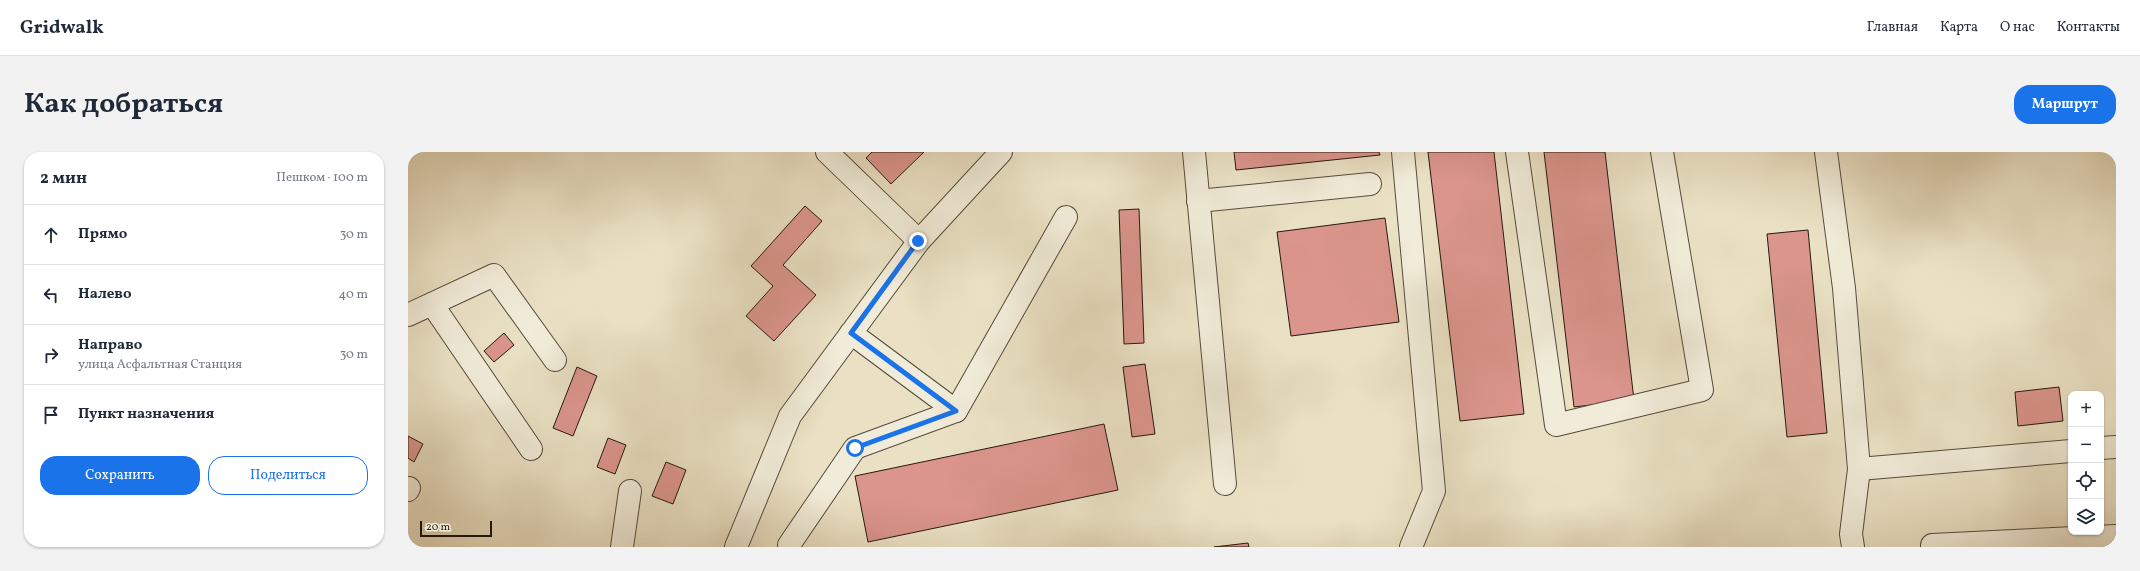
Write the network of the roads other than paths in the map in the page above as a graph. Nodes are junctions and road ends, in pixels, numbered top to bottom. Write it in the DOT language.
graph roads {
  1 [pos="827,152"];
  2 [pos="1001,152"];
  3 [pos="1194,152"];
  4 [pos="1403,152"];
  5 [pos="1517,152"];
  6 [pos="1662,152"];
  7 [pos="1826,152"];
  8 [pos="1370,184"];
  9 [pos="1198,201"];
  10 [pos="1066,217"];
  11 [pos="918,241"];
  12 [pos="432,304"];
  13 [pos="408,315"];
  14 [pos="851,333"];
  15 [pos="555,360"];
  16 [pos="956,411"];
  17 [pos="2116,447"];
  18 [pos="2104,448"];
  19 [pos="531,449"];
  20 [pos="2068,451"];
  21 [pos="1859,469"];
  22 [pos="1225,484"];
  23 [pos="630,491"];
  24 [pos="2116,536"];
  25 [pos="789,545"];
  26 [pos="622,547"];
  27 [pos="736,547"];
  28 [pos="1411,547"];
  29 [pos="1853,547"];
  30 [pos="1932,547"];
  1 -- 11 [label="street"];
  2 -- 11 [label="street"];
  3 -- 9 [label="street"];
  4 -- 28 [label="street"];
  5 -- 6 [label="street"];
  7 -- 21 [label="street"];
  8 -- 9 [label="street"];
  9 -- 22 [label="street"];
  10 -- 16 [label="street"];
  11 -- 14 [label="street"];
  12 -- 13 [label="street"];
  12 -- 15 [label="street"];
  12 -- 19 [label="street"];
  14 -- 16 [label="street"];
  14 -- 27 [label="street"];
  16 -- 25 [label="street"];
  17 -- 18 [label="street"];
  20 -- 21 [label="street"];
  21 -- 29 [label="street"];
  23 -- 26 [label="street"];
  24 -- 30 [label="street"];
}
